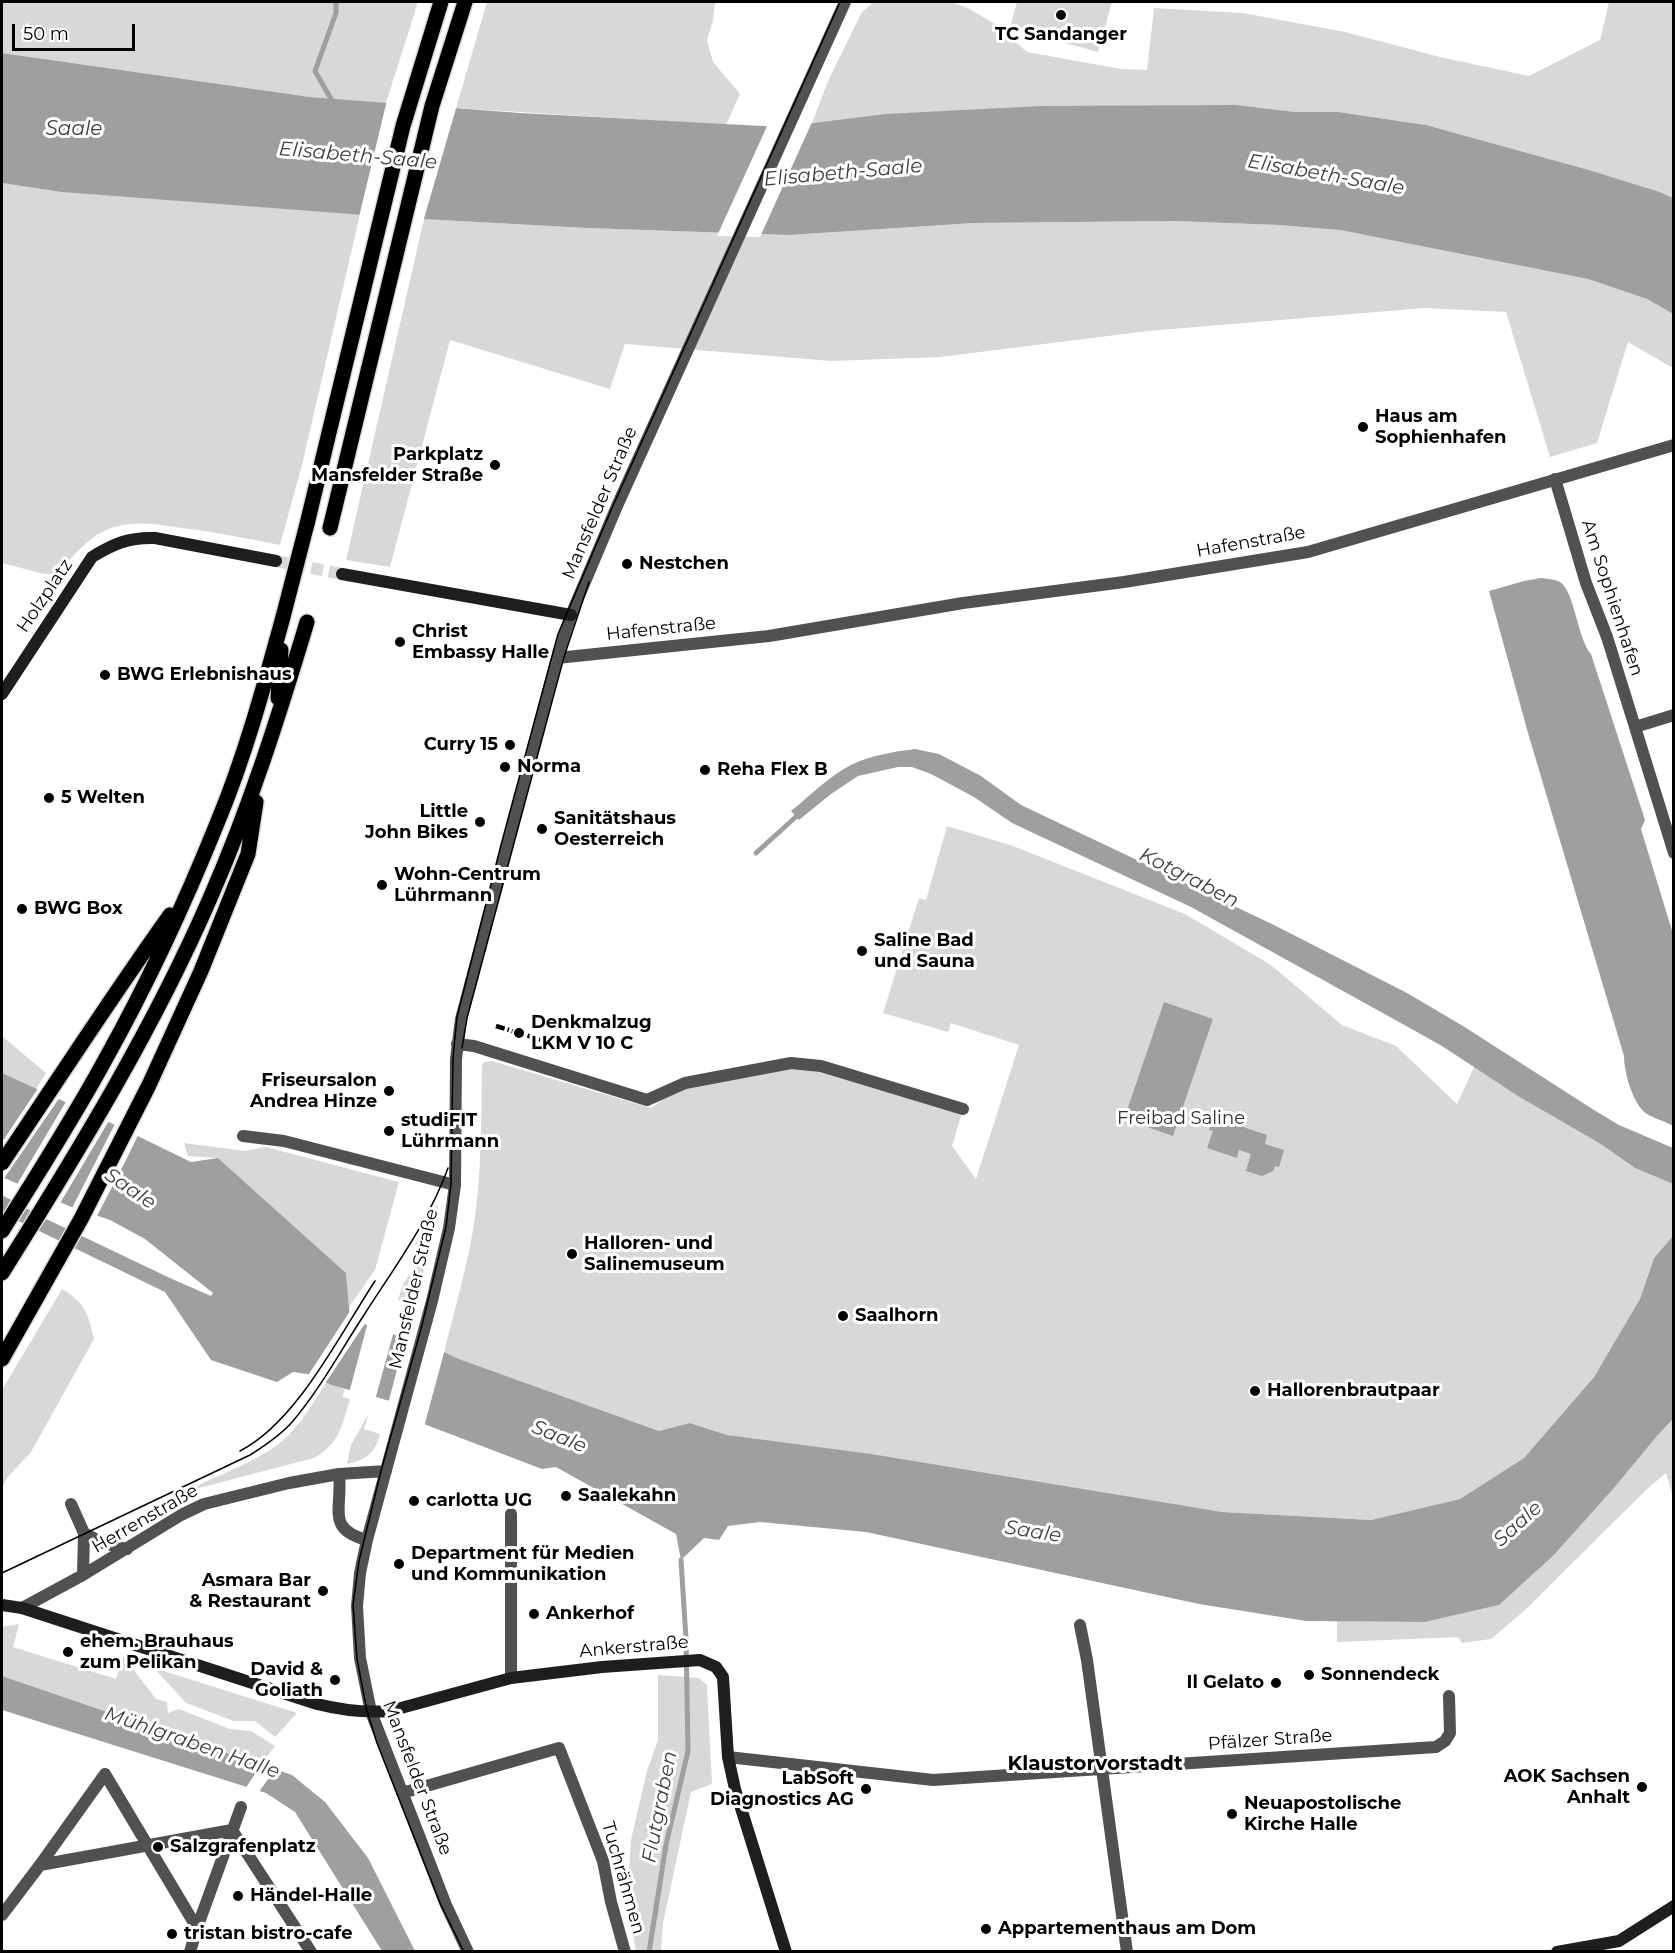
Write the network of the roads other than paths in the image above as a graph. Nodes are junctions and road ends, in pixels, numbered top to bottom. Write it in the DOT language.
graph roads {
  1 [pos="441,2"];
  2 [pos="465,2"];
  3 [pos="844,3"];
  4 [pos="1674,445"];
  5 [pos="1555,480"];
  6 [pos="330,528"];
  7 [pos="276,561"];
  8 [pos="342,574"];
  9 [pos="571,615"];
  10 [pos="283,617"];
  11 [pos="307,622"];
  12 [pos="556,658"];
  13 [pos="2,694"];
  14 [pos="1674,716"];
  15 [pos="276,725"];
  16 [pos="1635,727"];
  17 [pos="261,769"];
  18 [pos="1674,853"];
  19 [pos="190,888"];
  20 [pos="457,1044"];
  21 [pos="963,1109"];
  22 [pos="243,1136"];
  23 [pos="2,1162"];
  24 [pos="455,1185"];
  25 [pos="2,1232"];
  26 [pos="2,1273"];
  27 [pos="2,1359"];
  28 [pos="386,1471"];
  29 [pos="339,1474"];
  30 [pos="71,1504"];
  31 [pos="511,1514"];
  32 [pos="84,1533"];
  33 [pos="367,1540"];
  34 [pos="127,1549"];
  35 [pos="83,1575"];
  36 [pos="2,1605"];
  37 [pos="22,1608"];
  38 [pos="1080,1625"];
  39 [pos="511,1678"];
  40 [pos="1449,1696"];
  41 [pos="371,1712"];
  42 [pos="728,1757"];
  43 [pos="1102,1770"];
  44 [pos="402,1793"];
  45 [pos="241,1807"];
  46 [pos="232,1830"];
  47 [pos="148,1845"];
  48 [pos="40,1865"];
  49 [pos="1674,1906"];
  50 [pos="2,1915"];
  51 [pos="196,1928"];
  52 [pos="1622,1946"];
  53 [pos="190,1952"];
  54 [pos="311,1952"];
  55 [pos="468,1952"];
  56 [pos="625,1952"];
  57 [pos="786,1952"];
  58 [pos="1127,1952"];
  59 [pos="1557,1952"];
  1 -- 10 [label="main road, bridge"];
  2 -- 6 [label="main road"];
  3 -- 9 [label="street, Mansfelder Straße"];
  4 -- 5 [label="street, Hafenstraße"];
  5 -- 12 [label="street, Hafenstraße"];
  5 -- 16 [label="street, Am Sophienhafen"];
  7 -- 13 [label="street, Holzplatz"];
  8 -- 9 [label="street"];
  9 -- 12 [label="street, Mansfelder Straße"];
  10 -- 15 [label="main road"];
  10 -- 19 [label="main road"];
  11 -- 15 [label="main road"];
  12 -- 20 [label="street, Mansfelder Straße"];
  14 -- 16 [label="street"];
  15 -- 17 [label="main road"];
  16 -- 18 [label="street, Am Sophienhafen"];
  17 -- 26 [label="main road"];
  17 -- 27 [label="main road"];
  19 -- 23 [label="main road"];
  19 -- 25 [label="main road"];
  20 -- 21 [label="street"];
  20 -- 24 [label="street, Mansfelder Straße"];
  22 -- 24 [label="street"];
  24 -- 28 [label="street, Mansfelder Straße"];
  28 -- 29 [label="street, Herrenstraße"];
  28 -- 33 [label="street, Mansfelder Straße"];
  29 -- 33 [label="street"];
  29 -- 34 [label="street, Herrenstraße"];
  30 -- 32 [label="street"];
  31 -- 39 [label="street"];
  32 -- 34 [label="street"];
  32 -- 35 [label="street"];
  33 -- 41 [label="street, Mansfelder Straße"];
  34 -- 35 [label="street, Herrenstraße"];
  35 -- 37 [label="street, Herrenstraße"];
  36 -- 37 [label="street"];
  37 -- 41 [label="street, Ankerstraße"];
  38 -- 43 [label="street"];
  39 -- 41 [label="street, Ankerstraße"];
  39 -- 42 [label="street, Ankerstraße"];
  40 -- 43 [label="street, Pfälzer Straße"];
  41 -- 44 [label="street, Mansfelder Straße"];
  42 -- 43 [label="street, Pfälzer Straße"];
  42 -- 57 [label="street, Ankerstraße"];
  43 -- 58 [label="street"];
  44 -- 55 [label="street, Mansfelder Straße"];
  44 -- 56 [label="street, Tuchrähmen"];
  45 -- 46 [label="street"];
  46 -- 47 [label="street"];
  46 -- 51 [label="street"];
  46 -- 54 [label="street"];
  47 -- 48 [label="street"];
  47 -- 48 [label="street"];
  47 -- 51 [label="street"];
  48 -- 50 [label="street"];
  49 -- 52 [label="street"];
  51 -- 53 [label="street"];
  52 -- 59 [label="street"];
}
